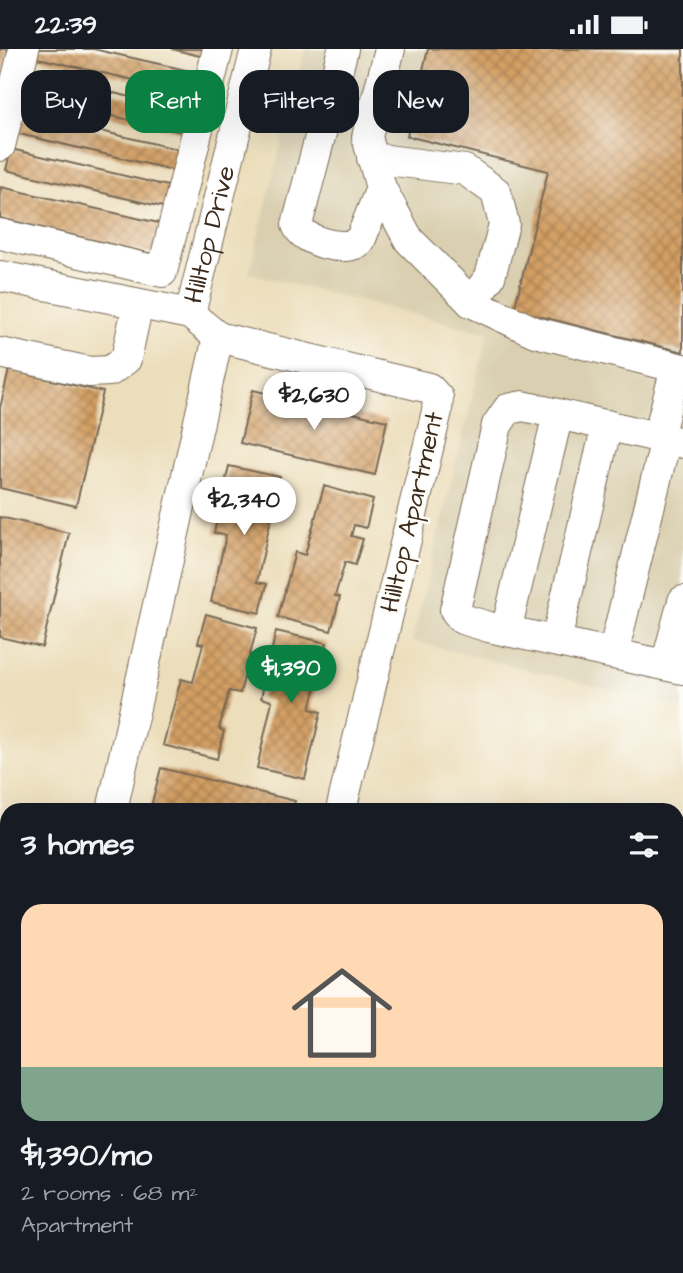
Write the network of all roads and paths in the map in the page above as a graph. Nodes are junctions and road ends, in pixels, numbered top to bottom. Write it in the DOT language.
graph roads {
  1 [pos="24,49"];
  2 [pos="218,49"];
  3 [pos="256,49"];
  4 [pos="343,49"];
  5 [pos="390,49"];
  6 [pos="0,146"];
  7 [pos="372,158"];
  8 [pos="381,188"];
  9 [pos="0,234"];
  10 [pos="0,277"];
  11 [pos="471,302"];
  12 [pos="138,304"];
  13 [pos="190,314"];
  14 [pos="218,337"];
  15 [pos="0,353"];
  16 [pos="680,368"];
  17 [pos="558,414"];
  18 [pos="607,425"];
  19 [pos="669,440"];
  20 [pos="683,601"];
  21 [pos="506,631"];
  22 [pos="556,641"];
  23 [pos="613,654"];
  24 [pos="675,667"];
  25 [pos="114,803"];
  26 [pos="343,803"];
  1 -- 6 [label="street"];
  2 -- 9 [label="street"];
  3 -- 13 [label="street, Hilltop Drive"];
  4 -- 8 [label="street"];
  5 -- 7 [label="street"];
  7 -- 8 [label="street"];
  7 -- 11 [label="street"];
  8 -- 11 [label="street"];
  10 -- 12 [label="street, Hilltop Drive"];
  11 -- 16 [label="street"];
  12 -- 13 [label="street, Hilltop Drive"];
  12 -- 15 [label="street"];
  13 -- 14 [label="street, Hilltop Apartment"];
  14 -- 25 [label="street"];
  14 -- 26 [label="street, Hilltop Apartment"];
  16 -- 19 [label="street"];
  17 -- 18 [label="street"];
  17 -- 21 [label="street"];
  17 -- 21 [label="street"];
  18 -- 19 [label="street"];
  18 -- 22 [label="street"];
  19 -- 23 [label="street"];
  20 -- 24 [label="street"];
  21 -- 22 [label="street"];
  22 -- 23 [label="street"];
  23 -- 24 [label="street"];
}
